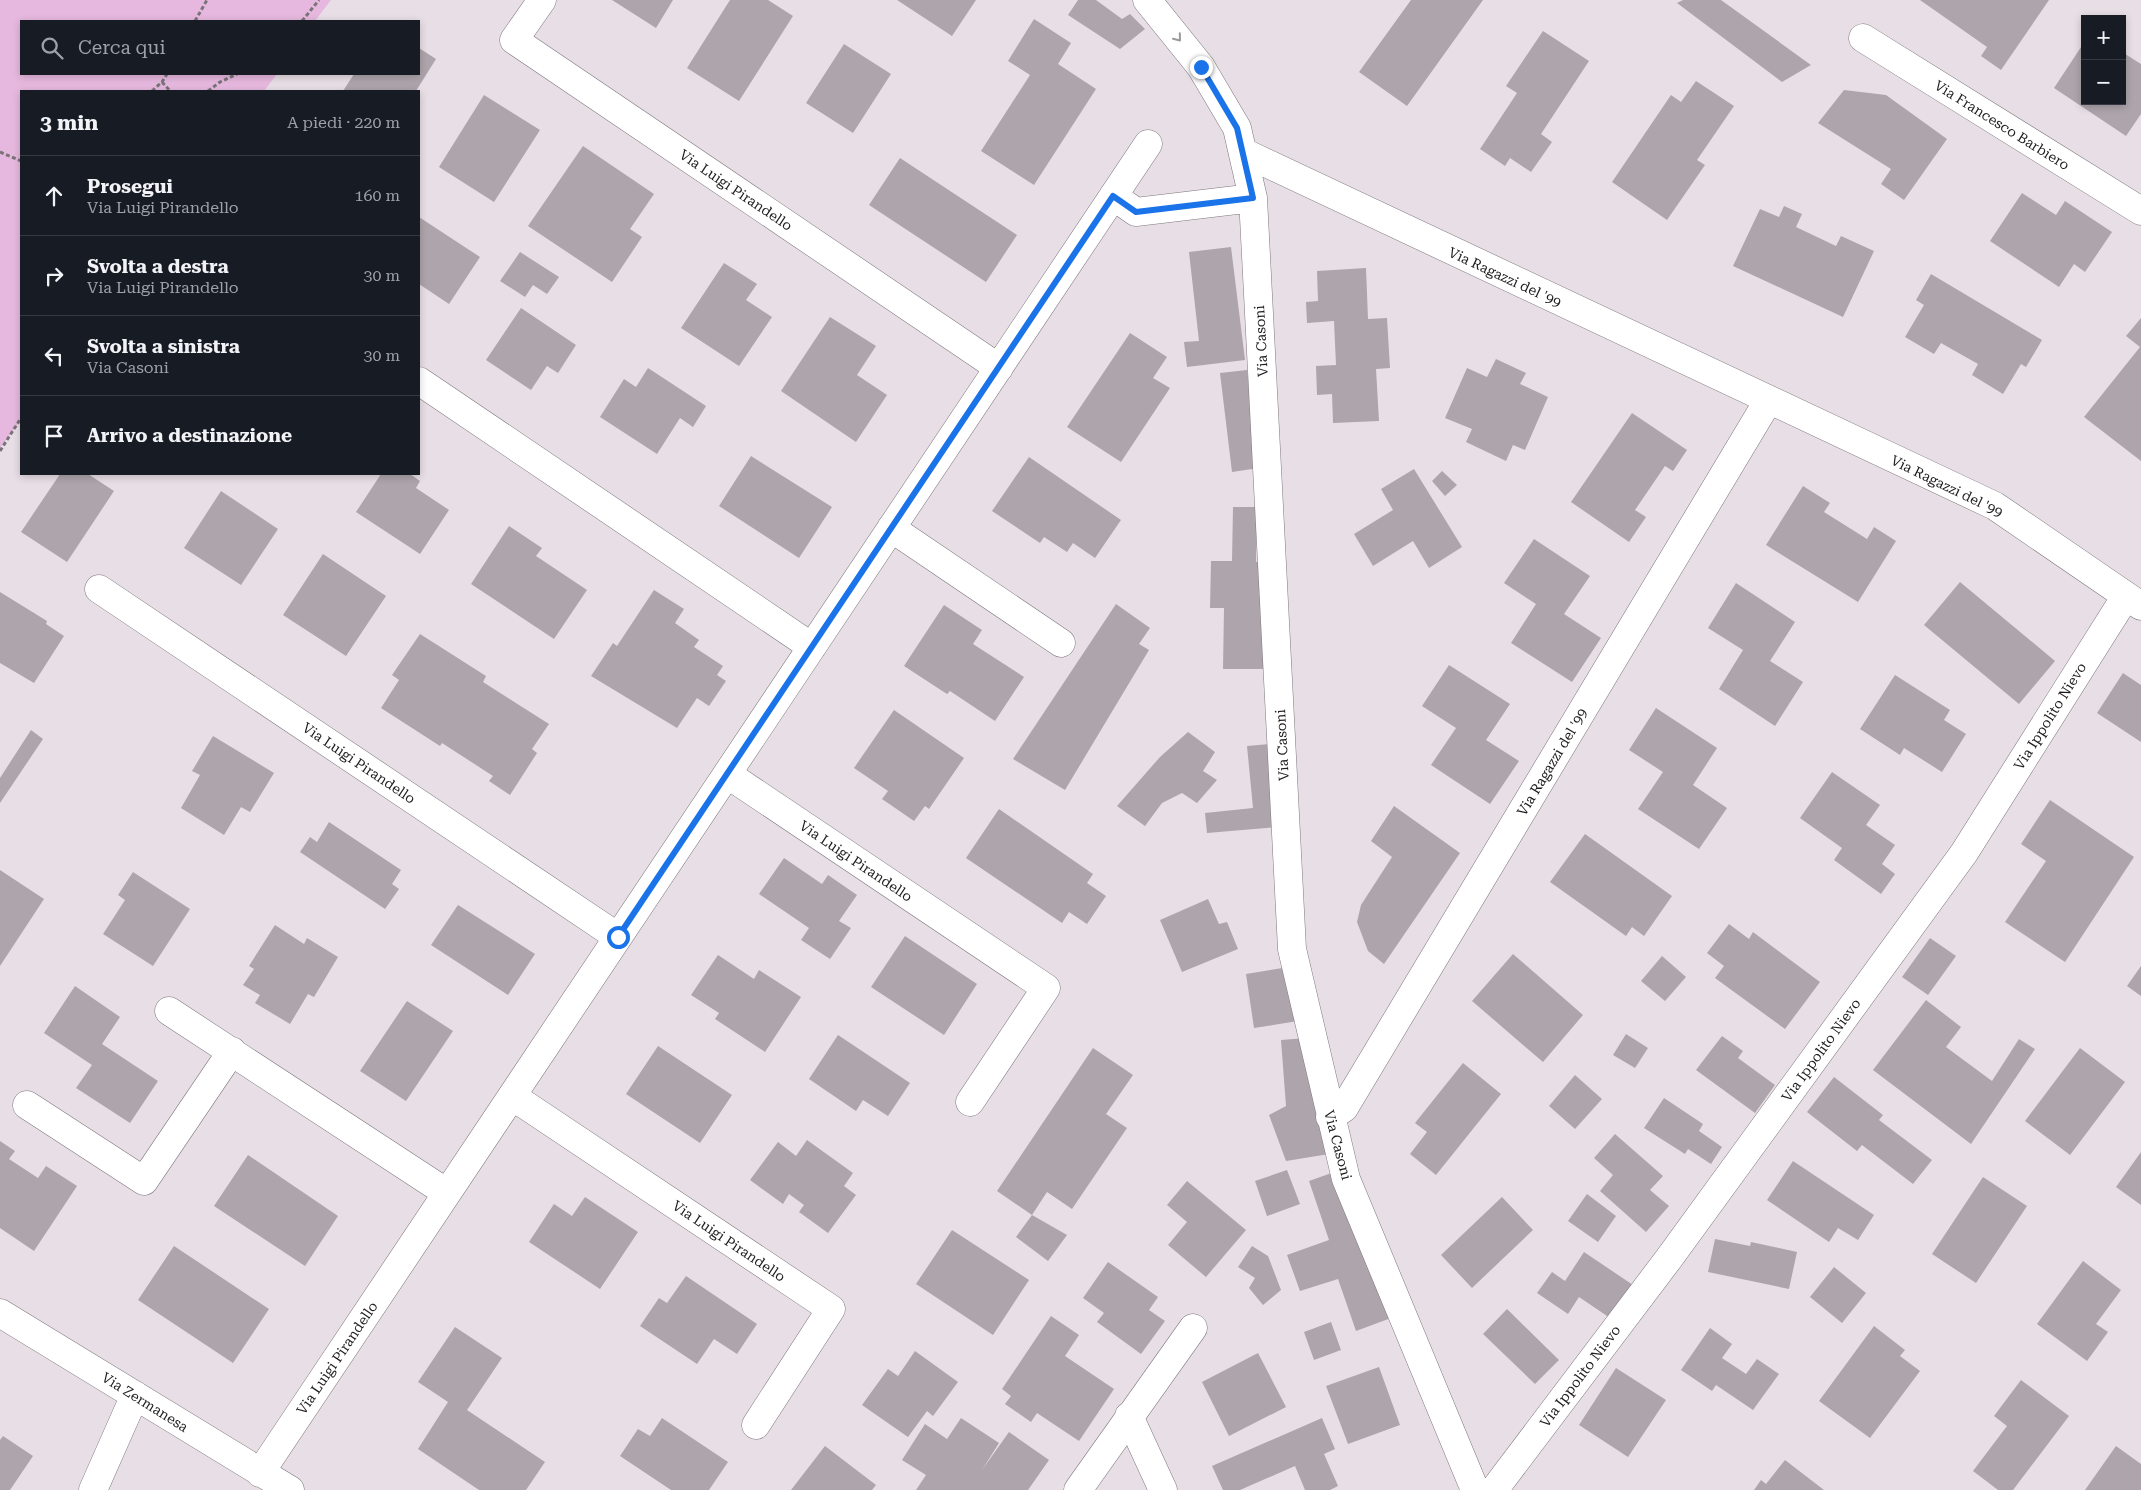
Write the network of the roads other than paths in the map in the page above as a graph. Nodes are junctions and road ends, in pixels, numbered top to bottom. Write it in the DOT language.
graph roads {
  1 [pos="542,0"];
  2 [pos="1147,0"];
  3 [pos="1864,38"];
  4 [pos="1148,144"];
  5 [pos="1243,152"];
  6 [pos="1113,196"];
  7 [pos="1253,198"];
  8 [pos="2141,211"];
  9 [pos="999,368"];
  10 [pos="420,382"];
  11 [pos="1768,401"];
  12 [pos="891,528"];
  13 [pos="100,589"];
  14 [pos="2133,601"];
  15 [pos="1061,643"];
  16 [pos="812,647"];
  17 [pos="727,774"];
  18 [pos="618,937"];
  19 [pos="169,1011"];
  20 [pos="232,1051"];
  21 [pos="512,1096"];
  22 [pos="970,1102"];
  23 [pos="27,1106"];
  24 [pos="1330,1117"];
  25 [pos="447,1193"];
  26 [pos="0,1313"];
  27 [pos="1193,1328"];
  28 [pos="134,1395"];
  29 [pos="1129,1416"];
  30 [pos="756,1424"];
  31 [pos="260,1473"];
  32 [pos="94,1490"];
  33 [pos="290,1490"];
  34 [pos="1078,1490"];
  35 [pos="1163,1490"];
  36 [pos="1475,1490"];
  37 [pos="1494,1490"];
  1 -- 9 [label="street, Via Luigi Pirandello"];
  2 -- 5 [label="street, Via Casoni, one-way"];
  3 -- 8 [label="street, Via Francesco Barbiero"];
  4 -- 6 [label="street, Via Luigi Pirandello"];
  5 -- 7 [label="street, Via Casoni"];
  5 -- 11 [label="street, Via Ragazzi del '99"];
  6 -- 7 [label="street"];
  6 -- 9 [label="street, Via Luigi Pirandello"];
  7 -- 24 [label="street, Via Casoni"];
  9 -- 12 [label="street, Via Luigi Pirandello"];
  10 -- 16 [label="street"];
  11 -- 14 [label="street, Via Ragazzi del '99"];
  11 -- 24 [label="street, Via Ragazzi del '99"];
  12 -- 15 [label="street"];
  12 -- 16 [label="street, Via Luigi Pirandello"];
  13 -- 18 [label="street, Via Luigi Pirandello"];
  14 -- 37 [label="street, Via Ippolito Nievo"];
  16 -- 17 [label="street, Via Luigi Pirandello"];
  17 -- 18 [label="street, Via Luigi Pirandello"];
  17 -- 22 [label="street, Via Luigi Pirandello"];
  18 -- 21 [label="street, Via Luigi Pirandello"];
  19 -- 20 [label="street"];
  20 -- 23 [label="street"];
  20 -- 25 [label="street"];
  21 -- 25 [label="street, Via Luigi Pirandello"];
  21 -- 30 [label="street, Via Luigi Pirandello"];
  24 -- 36 [label="street, Via Casoni"];
  25 -- 31 [label="street, Via Luigi Pirandello"];
  26 -- 28 [label="street, Via Zermanesa"];
  27 -- 29 [label="street"];
  28 -- 31 [label="street, Via Zermanesa"];
  28 -- 32 [label="street"];
  29 -- 34 [label="street"];
  29 -- 35 [label="street"];
  31 -- 33 [label="street, Via Zermanesa"];
}
